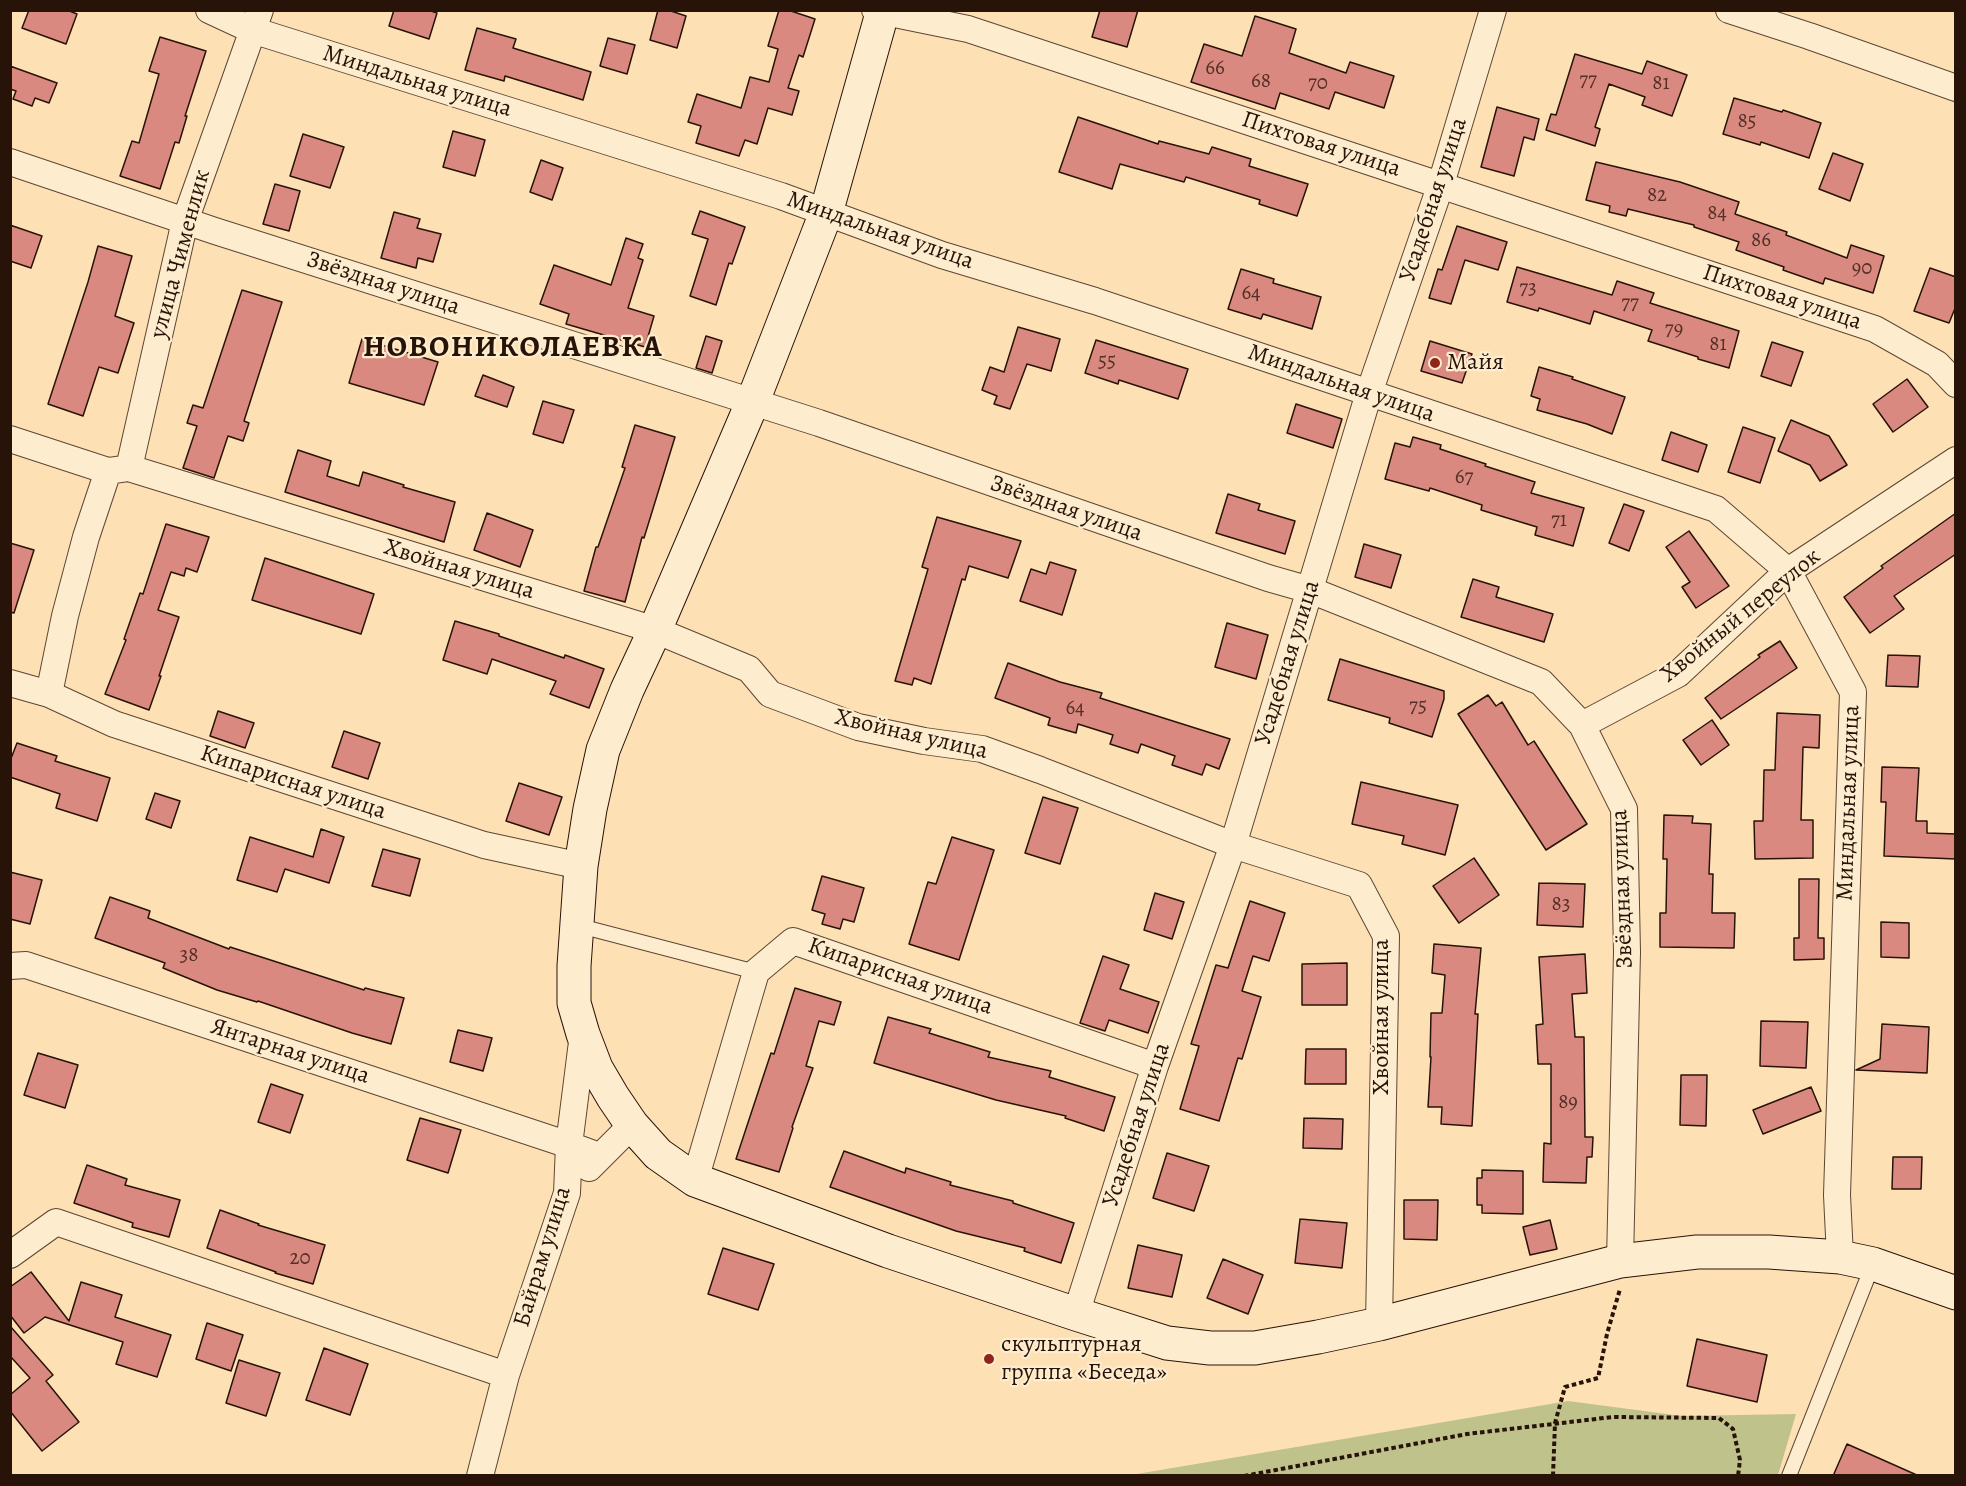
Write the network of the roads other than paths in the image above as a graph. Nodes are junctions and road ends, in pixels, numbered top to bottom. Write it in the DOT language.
graph roads {
  1 [pos="209,10"];
  2 [pos="1493,10"];
  3 [pos="1729,10"];
  4 [pos="880,11"];
  5 [pos="256,20"];
  6 [pos="1956,88"];
  7 [pos="10,162"];
  8 [pos="1441,184"];
  9 [pos="826,213"];
  10 [pos="184,221"];
  11 [pos="1956,384"];
  12 [pos="1369,393"];
  13 [pos="753,401"];
  14 [pos="10,439"];
  15 [pos="1956,460"];
  16 [pos="118,469"];
  17 [pos="1788,571"];
  18 [pos="1310,590"];
  19 [pos="655,630"];
  20 [pos="10,683"];
  21 [pos="49,694"];
  22 [pos="1582,725"];
  23 [pos="1233,845"];
  24 [pos="580,866"];
  25 [pos="576,925"];
  26 [pos="10,966"];
  27 [pos="756,972"];
  28 [pos="583,1035"];
  29 [pos="1155,1066"];
  30 [pos="632,1125"];
  31 [pos="570,1145"];
  32 [pos="598,1156"];
  33 [pos="695,1180"];
  34 [pos="567,1193"];
  35 [pos="10,1255"];
  36 [pos="1840,1257"];
  37 [pos="1620,1261"];
  38 [pos="1873,1264"];
  39 [pos="1956,1293"];
  40 [pos="1076,1314"];
  41 [pos="1379,1324"];
  42 [pos="506,1375"];
  43 [pos="480,1476"];
  44 [pos="1789,1476"];
  1 -- 5 [label="street, Миндальная улица"];
  2 -- 8 [label="street, Усадебная улица"];
  3 -- 6 [label="street"];
  4 -- 8 [label="street, Пихтовая улица"];
  4 -- 9 [label="street"];
  5 -- 9 [label="street, Миндальная улица"];
  5 -- 10 [label="street, улица Чименлик"];
  7 -- 10 [label="street, Звёздная улица"];
  8 -- 11 [label="street, Пихтовая улица"];
  8 -- 12 [label="street, Усадебная улица"];
  9 -- 12 [label="street, Миндальная улица"];
  9 -- 13 [label="street"];
  10 -- 13 [label="street, Звёздная улица"];
  10 -- 16 [label="street, улица Чименлик"];
  12 -- 17 [label="street, Миндальная улица"];
  12 -- 18 [label="street, Усадебная улица"];
  13 -- 18 [label="street, Звёздная улица"];
  13 -- 19 [label="street"];
  14 -- 16 [label="street, Хвойная улица"];
  15 -- 17 [label="street, Хвойный переулок"];
  16 -- 19 [label="street, Хвойная улица"];
  16 -- 21 [label="street, улица Чименлик"];
  17 -- 22 [label="street, Хвойный переулок"];
  17 -- 36 [label="street, Миндальная улица"];
  18 -- 22 [label="street, Звёздная улица"];
  18 -- 23 [label="street, Усадебная улица"];
  19 -- 23 [label="street, Хвойная улица"];
  19 -- 24 [label="street"];
  20 -- 21 [label="street, Кипарисная улица"];
  21 -- 24 [label="street, Кипарисная улица"];
  22 -- 37 [label="street, Звёздная улица"];
  23 -- 29 [label="street, Усадебная улица"];
  23 -- 41 [label="street, Хвойная улица"];
  24 -- 25 [label="street"];
  25 -- 27 [label="lane"];
  25 -- 28 [label="street"];
  26 -- 31 [label="street, Янтарная улица"];
  27 -- 29 [label="street, Кипарисная улица"];
  27 -- 33 [label="street"];
  28 -- 30 [label="street"];
  28 -- 31 [label="street, Байрам улица"];
  29 -- 40 [label="street, Усадебная улица"];
  30 -- 32 [label="street"];
  30 -- 33 [label="street"];
  31 -- 32 [label="street, Янтарная улица"];
  31 -- 34 [label="street, Байрам улица"];
  32 -- 34 [label="street"];
  33 -- 40 [label="street"];
  34 -- 42 [label="street, Байрам улица"];
  35 -- 42 [label="street"];
  36 -- 37 [label="street"];
  36 -- 38 [label="street"];
  37 -- 41 [label="street"];
  38 -- 39 [label="street"];
  38 -- 44 [label="lane"];
  40 -- 41 [label="street"];
  42 -- 43 [label="street, Байрам улица"];
}
